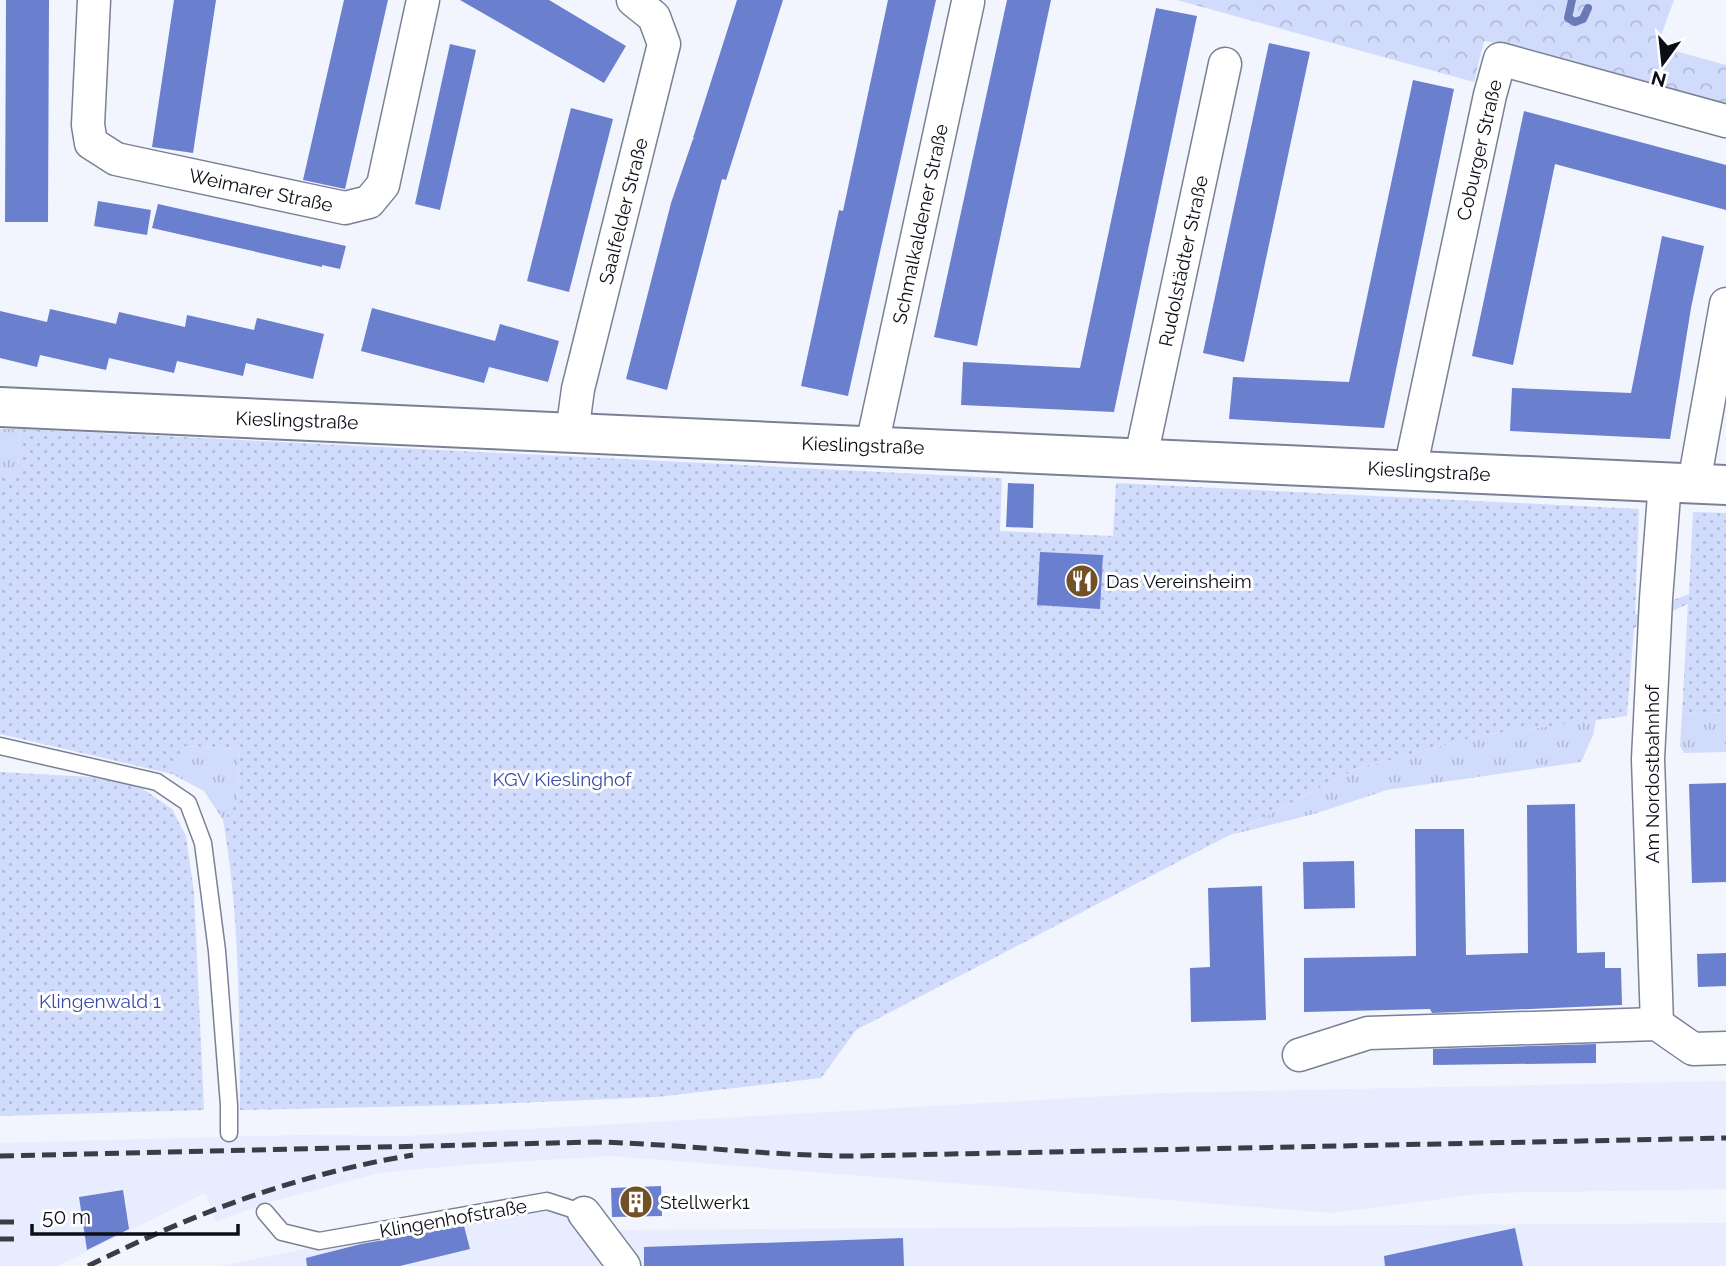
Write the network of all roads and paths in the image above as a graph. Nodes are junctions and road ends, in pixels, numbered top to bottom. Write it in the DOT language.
graph roads {
  1 [pos="94,0"];
  2 [pos="423,0"];
  3 [pos="633,0"];
  4 [pos="968,2"];
  5 [pos="1225,64"];
  6 [pos="1726,121"];
  7 [pos="1726,304"];
  8 [pos="0,407"];
  9 [pos="572,433"];
  10 [pos="872,445"];
  11 [pos="1142,457"];
  12 [pos="1410,470"];
  13 [pos="1695,483"];
  14 [pos="0,746"];
  15 [pos="1657,1024"];
  16 [pos="1726,1048"];
  17 [pos="1299,1055"];
  18 [pos="229,1133"];
  19 [pos="265,1212"];
  20 [pos="584,1213"];
  21 [pos="624,1266"];
  1 -- 2 [label="street, Weimarer Straße"];
  3 -- 9 [label="street, Saalfelder Straße"];
  4 -- 10 [label="street, Schmalkaldener Straße"];
  5 -- 11 [label="street, Rudolstädter Straße"];
  6 -- 12 [label="street, Coburger Straße"];
  7 -- 13 [label="street"];
  8 -- 9 [label="street, Kieslingstraße"];
  9 -- 10 [label="street, Kieslingstraße"];
  10 -- 11 [label="street, Kieslingstraße"];
  11 -- 12 [label="street, Kieslingstraße"];
  12 -- 13 [label="street, Kieslingstraße"];
  13 -- 15 [label="street, Am Nordostbahnhof"];
  14 -- 18 [label="lane"];
  15 -- 16 [label="street"];
  15 -- 17 [label="street"];
  19 -- 20 [label="lane, Klingenhofstraße"];
  20 -- 21 [label="street, Klingenhofstraße"];
}
